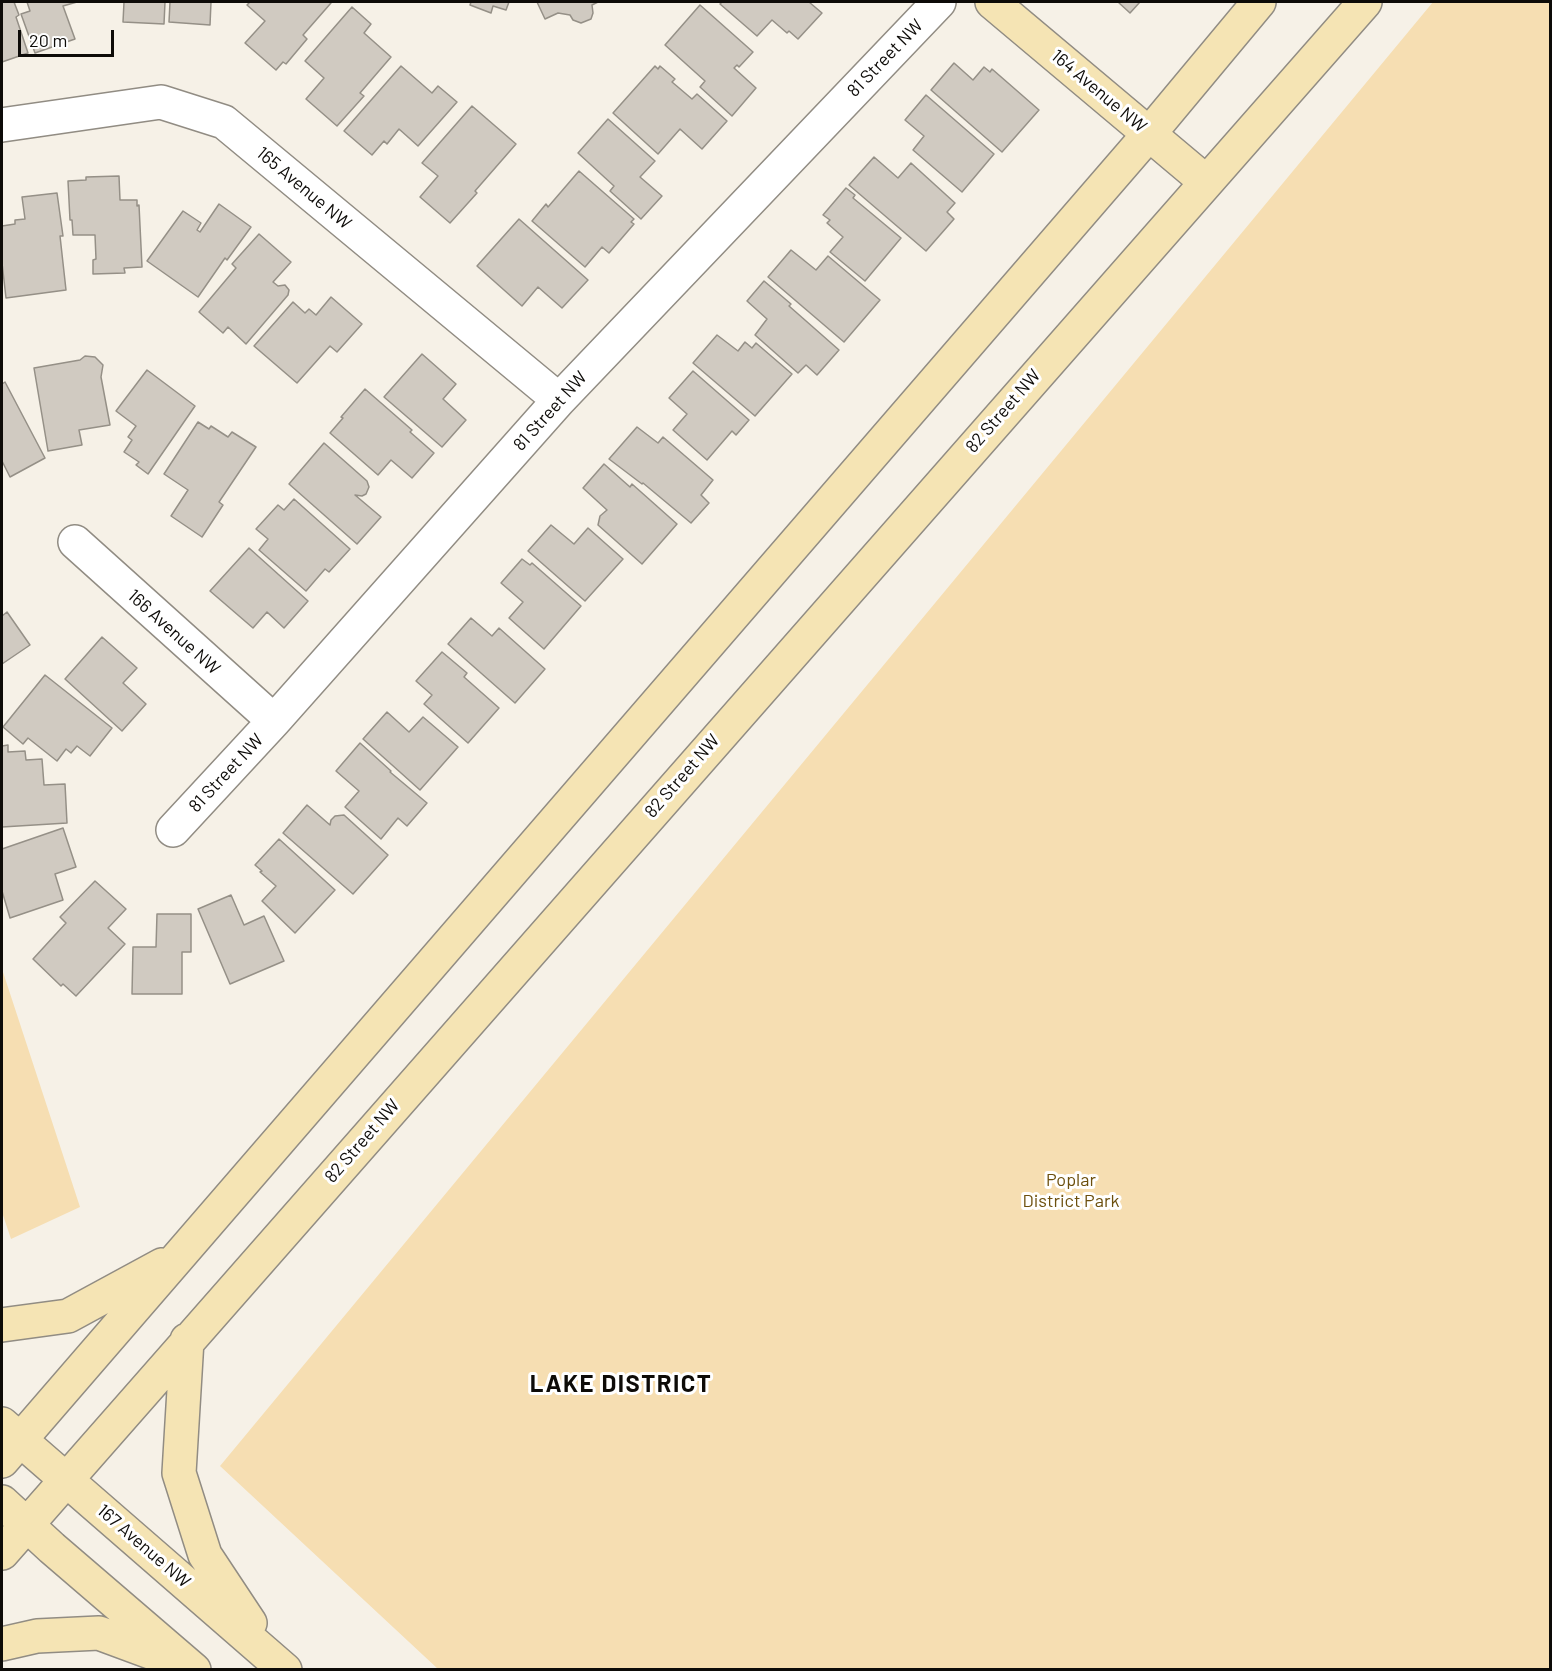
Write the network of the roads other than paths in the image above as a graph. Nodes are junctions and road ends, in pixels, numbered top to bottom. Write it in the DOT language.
graph roads {
  1 [pos="939,2"];
  2 [pos="992,2"];
  3 [pos="1259,2"];
  4 [pos="1365,2"];
  5 [pos="2,124"];
  6 [pos="1149,134"];
  7 [pos="1205,182"];
  8 [pos="559,400"];
  9 [pos="75,542"];
  10 [pos="274,722"];
  11 [pos="173,830"];
  12 [pos="182,1254"];
  13 [pos="2,1325"];
  14 [pos="187,1340"];
  15 [pos="8,1442"];
  16 [pos="66,1480"];
  17 [pos="2,1502"];
  18 [pos="26,1525"];
  19 [pos="2,1553"];
  20 [pos="2,1644"];
  21 [pos="184,1670"];
  22 [pos="194,1670"];
  23 [pos="285,1670"];
  24 [pos="294,1670"];
  1 -- 8 [label="street, 81 Street NW"];
  2 -- 6 [label="main road, 164 Avenue NW"];
  3 -- 6 [label="main road"];
  4 -- 7 [label="main road, 82 Street NW"];
  5 -- 8 [label="street, 165 Avenue NW"];
  6 -- 7 [label="main road, 164 Avenue NW"];
  6 -- 12 [label="main road"];
  7 -- 14 [label="main road, 82 Street NW"];
  8 -- 10 [label="street, 81 Street NW"];
  9 -- 10 [label="street, 166 Avenue NW"];
  10 -- 11 [label="street, 81 Street NW"];
  12 -- 13 [label="main road"];
  12 -- 15 [label="main road"];
  14 -- 16 [label="main road, 82 Street NW"];
  14 -- 24 [label="main road"];
  15 -- 16 [label="main road, 167 Avenue NW"];
  16 -- 18 [label="main road, 82 Street NW"];
  16 -- 23 [label="main road, 167 Avenue NW"];
  17 -- 18 [label="main road"];
  18 -- 19 [label="main road, 82 Street NW"];
  18 -- 22 [label="main road"];
  20 -- 21 [label="main road"];
}
